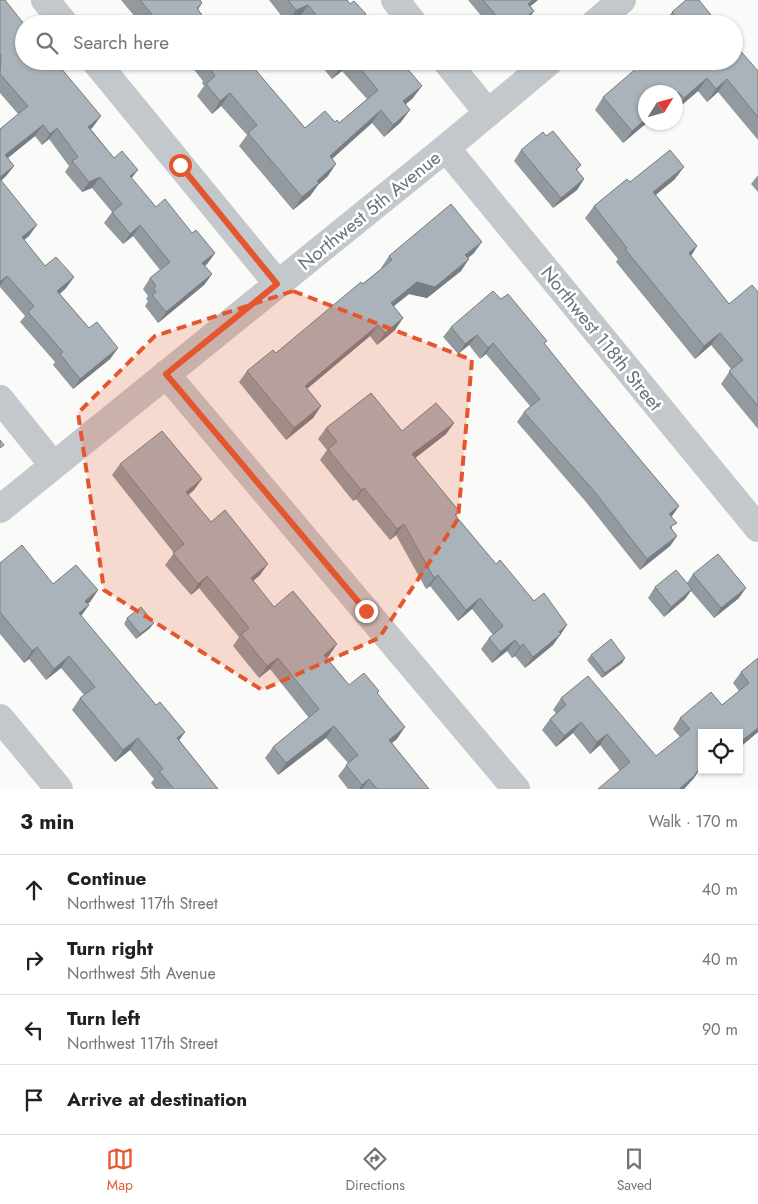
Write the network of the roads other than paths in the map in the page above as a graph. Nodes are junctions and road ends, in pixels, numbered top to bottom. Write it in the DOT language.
graph roads {
  1 [pos="45,0"];
  2 [pos="395,0"];
  3 [pos="622,0"];
  4 [pos="57,15"];
  5 [pos="407,15"];
  6 [pos="604,15"];
  7 [pos="102,70"];
  8 [pos="453,70"];
  9 [pos="539,70"];
  10 [pos="488,113"];
  11 [pos="446,148"];
  12 [pos="277,284"];
  13 [pos="166,374"];
  14 [pos="0,399"];
  15 [pos="54,465"];
  16 [pos="0,509"];
  17 [pos="758,528"];
  18 [pos="0,718"];
  19 [pos="59,789"];
  20 [pos="516,789"];
  1 -- 4 [label="street"];
  2 -- 5 [label="street"];
  3 -- 6 [label="street"];
  7 -- 12 [label="street"];
  8 -- 10 [label="street"];
  9 -- 10 [label="street, Northwest 5th Avenue"];
  10 -- 11 [label="street, Northwest 5th Avenue"];
  11 -- 12 [label="street, Northwest 5th Avenue"];
  11 -- 17 [label="street, Northwest 118th Street"];
  12 -- 13 [label="street, Northwest 5th Avenue"];
  13 -- 15 [label="street, Northwest 5th Avenue"];
  13 -- 20 [label="street"];
  14 -- 15 [label="street"];
  15 -- 16 [label="street, Northwest 5th Avenue"];
  18 -- 19 [label="street"];
}
